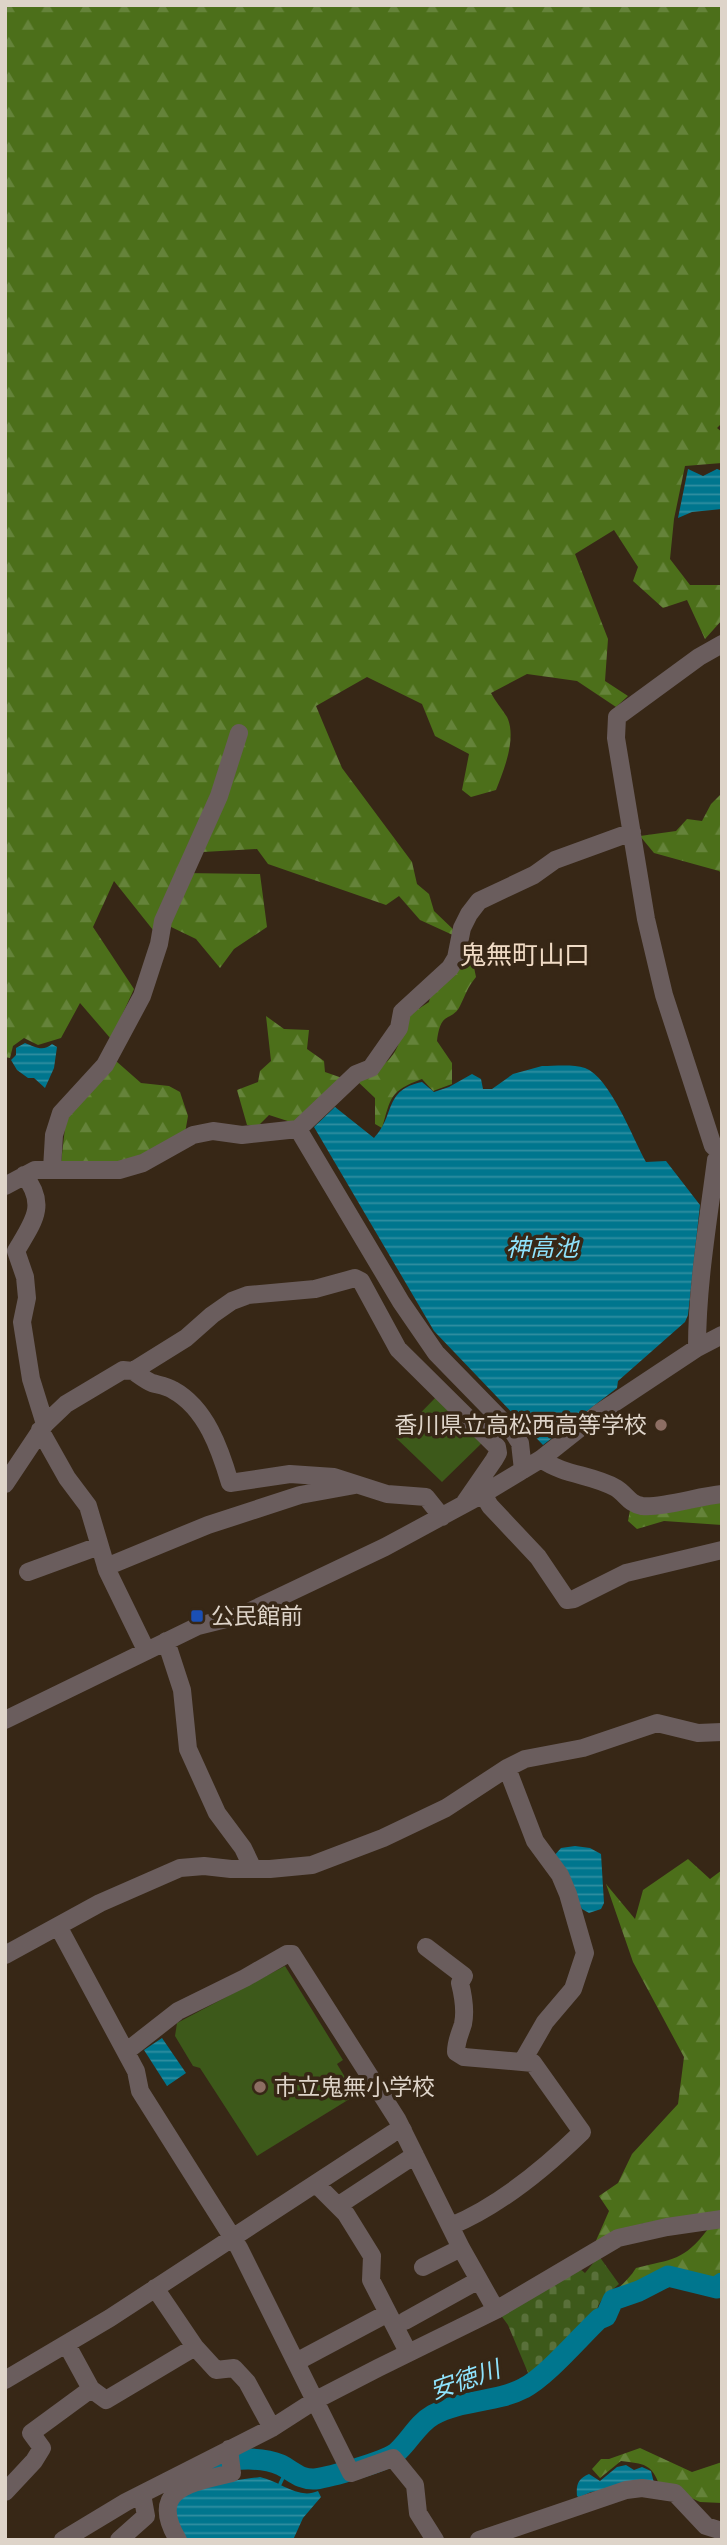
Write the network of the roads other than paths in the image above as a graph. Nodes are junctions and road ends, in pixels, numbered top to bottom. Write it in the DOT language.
graph roads {
  1 [pos="722,644"];
  2 [pos="239,733"];
  3 [pos="632,832"];
  4 [pos="298,1129"];
  5 [pos="722,1152"];
  6 [pos="52,1169"];
  7 [pos="24,1175"];
  8 [pos="5,1186"];
  9 [pos="722,1335"];
  10 [pos="696,1348"];
  11 [pos="133,1371"];
  12 [pos="43,1427"];
  13 [pos="541,1459"];
  14 [pos="523,1470"];
  15 [pos="5,1484"];
  16 [pos="358,1484"];
  17 [pos="483,1494"];
  18 [pos="722,1494"];
  19 [pos="464,1504"];
  20 [pos="442,1517"];
  21 [pos="99,1546"];
  22 [pos="722,1550"];
  23 [pos="106,1567"];
  24 [pos="28,1572"];
  25 [pos="166,1641"];
  26 [pos="146,1650"];
  27 [pos="5,1720"];
  28 [pos="722,1732"];
  29 [pos="698,1733"];
  30 [pos="722,1739"];
  31 [pos="507,1768"];
  32 [pos="253,1869"];
  33 [pos="58,1926"];
  34 [pos="426,1947"];
  35 [pos="5,1955"];
  36 [pos="127,2051"];
  37 [pos="522,2062"];
  38 [pos="403,2130"];
  39 [pos="415,2155"];
  40 [pos="316,2184"];
  41 [pos="342,2203"];
  42 [pos="722,2220"];
  43 [pos="451,2227"];
  44 [pos="232,2237"];
  45 [pos="461,2248"];
  46 [pos="423,2267"];
  47 [pos="479,2280"];
  48 [pos="155,2288"];
  49 [pos="496,2310"];
  50 [pos="388,2313"];
  51 [pos="405,2320"];
  52 [pos="67,2345"];
  53 [pos="195,2347"];
  54 [pos="408,2352"];
  55 [pos="296,2362"];
  56 [pos="5,2380"];
  57 [pos="91,2389"];
  58 [pos="314,2402"];
  59 [pos="272,2428"];
  60 [pos="229,2449"];
  61 [pos="5,2492"];
  62 [pos="142,2494"];
  63 [pos="722,2531"];
  64 [pos="63,2540"];
  65 [pos="119,2540"];
  66 [pos="178,2540"];
  67 [pos="435,2540"];
  68 [pos="479,2540"];
  1 -- 3 [label="street"];
  2 -- 6 [label="street"];
  3 -- 4 [label="street"];
  3 -- 5 [label="street"];
  4 -- 6 [label="street"];
  4 -- 14 [label="street"];
  5 -- 10 [label="street"];
  6 -- 7 [label="street"];
  7 -- 8 [label="street"];
  7 -- 12 [label="street"];
  9 -- 10 [label="street"];
  10 -- 13 [label="street"];
  11 -- 12 [label="street"];
  11 -- 16 [label="street"];
  11 -- 19 [label="street"];
  12 -- 15 [label="street"];
  12 -- 21 [label="street"];
  13 -- 14 [label="street"];
  13 -- 18 [label="street"];
  14 -- 17 [label="street"];
  16 -- 20 [label="street"];
  16 -- 23 [label="street"];
  17 -- 19 [label="street"];
  17 -- 22 [label="street"];
  19 -- 20 [label="street"];
  20 -- 25 [label="street"];
  21 -- 23 [label="street"];
  21 -- 24 [label="street"];
  23 -- 26 [label="street"];
  25 -- 26 [label="street"];
  25 -- 32 [label="street"];
  26 -- 27 [label="street"];
  28 -- 29 [label="street"];
  29 -- 30 [label="street"];
  29 -- 31 [label="street"];
  31 -- 32 [label="street"];
  31 -- 37 [label="street"];
  32 -- 33 [label="street"];
  33 -- 35 [label="street"];
  33 -- 36 [label="street"];
  34 -- 37 [label="street"];
  36 -- 38 [label="street"];
  36 -- 44 [label="street"];
  37 -- 43 [label="street"];
  38 -- 39 [label="street"];
  38 -- 40 [label="street"];
  39 -- 41 [label="street"];
  39 -- 43 [label="street"];
  40 -- 44 [label="street"];
  40 -- 50 [label="street"];
  42 -- 49 [label="street"];
  43 -- 45 [label="street"];
  44 -- 48 [label="street"];
  44 -- 55 [label="street"];
  45 -- 46 [label="street"];
  45 -- 47 [label="street"];
  47 -- 49 [label="street"];
  47 -- 51 [label="street"];
  48 -- 52 [label="street"];
  48 -- 53 [label="street"];
  49 -- 54 [label="street"];
  50 -- 54 [label="street"];
  50 -- 55 [label="street"];
  52 -- 56 [label="street"];
  52 -- 57 [label="street"];
  53 -- 57 [label="street"];
  53 -- 59 [label="street"];
  54 -- 58 [label="street"];
  55 -- 58 [label="street"];
  57 -- 61 [label="street"];
  58 -- 59 [label="street"];
  58 -- 67 [label="street"];
  59 -- 60 [label="street"];
  60 -- 62 [label="street"];
  60 -- 66 [label="street"];
  62 -- 64 [label="street"];
  62 -- 65 [label="street"];
  63 -- 68 [label="street"];
}
